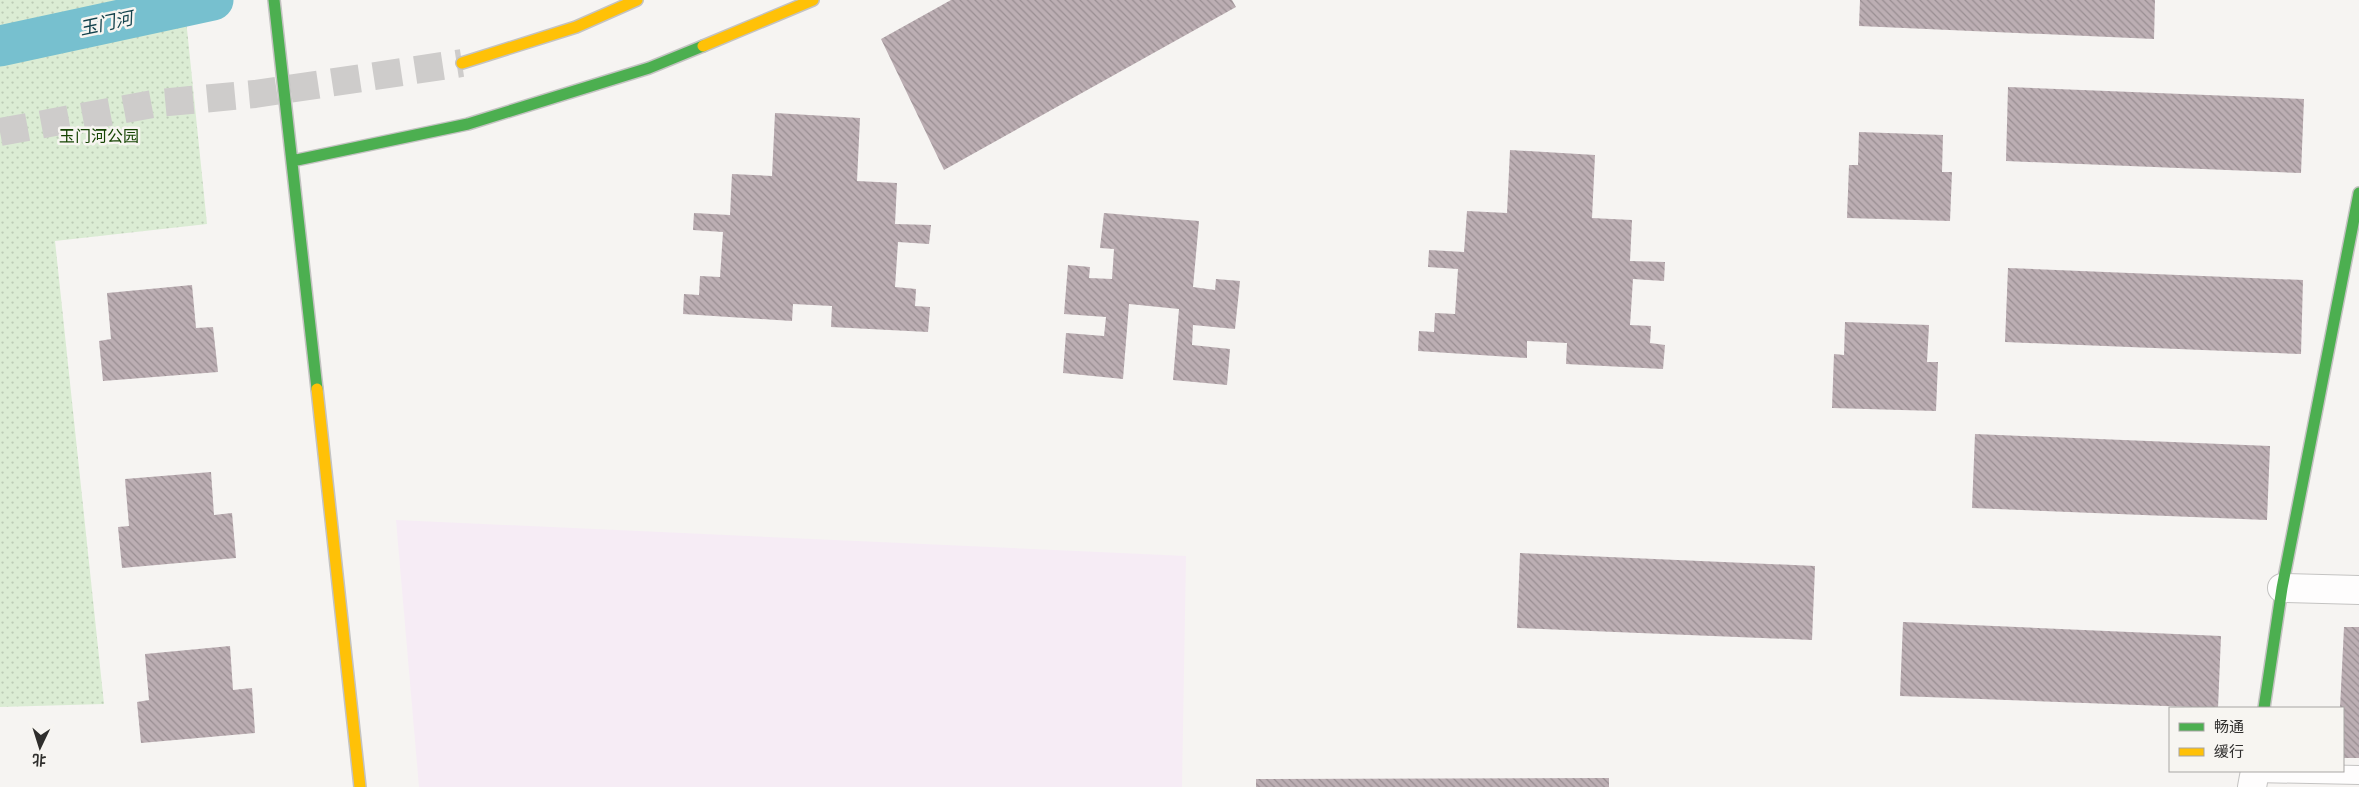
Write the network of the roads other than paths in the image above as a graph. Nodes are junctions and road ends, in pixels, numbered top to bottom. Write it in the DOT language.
graph roads {
  1 [pos="274,0"];
  2 [pos="637,0"];
  3 [pos="813,0"];
  4 [pos="462,63"];
  5 [pos="292,160"];
  6 [pos="2359,193"];
  7 [pos="2282,588"];
  8 [pos="2359,590"];
  9 [pos="2264,707"];
  10 [pos="2359,775"];
  11 [pos="2254,777"];
  12 [pos="360,787"];
  1 -- 5 [label="street"];
  2 -- 4 [label="street"];
  3 -- 5 [label="street"];
  5 -- 12 [label="street"];
  6 -- 7 [label="street"];
  7 -- 8 [label="street"];
  7 -- 9 [label="street"];
  10 -- 11 [label="lane"];
}
